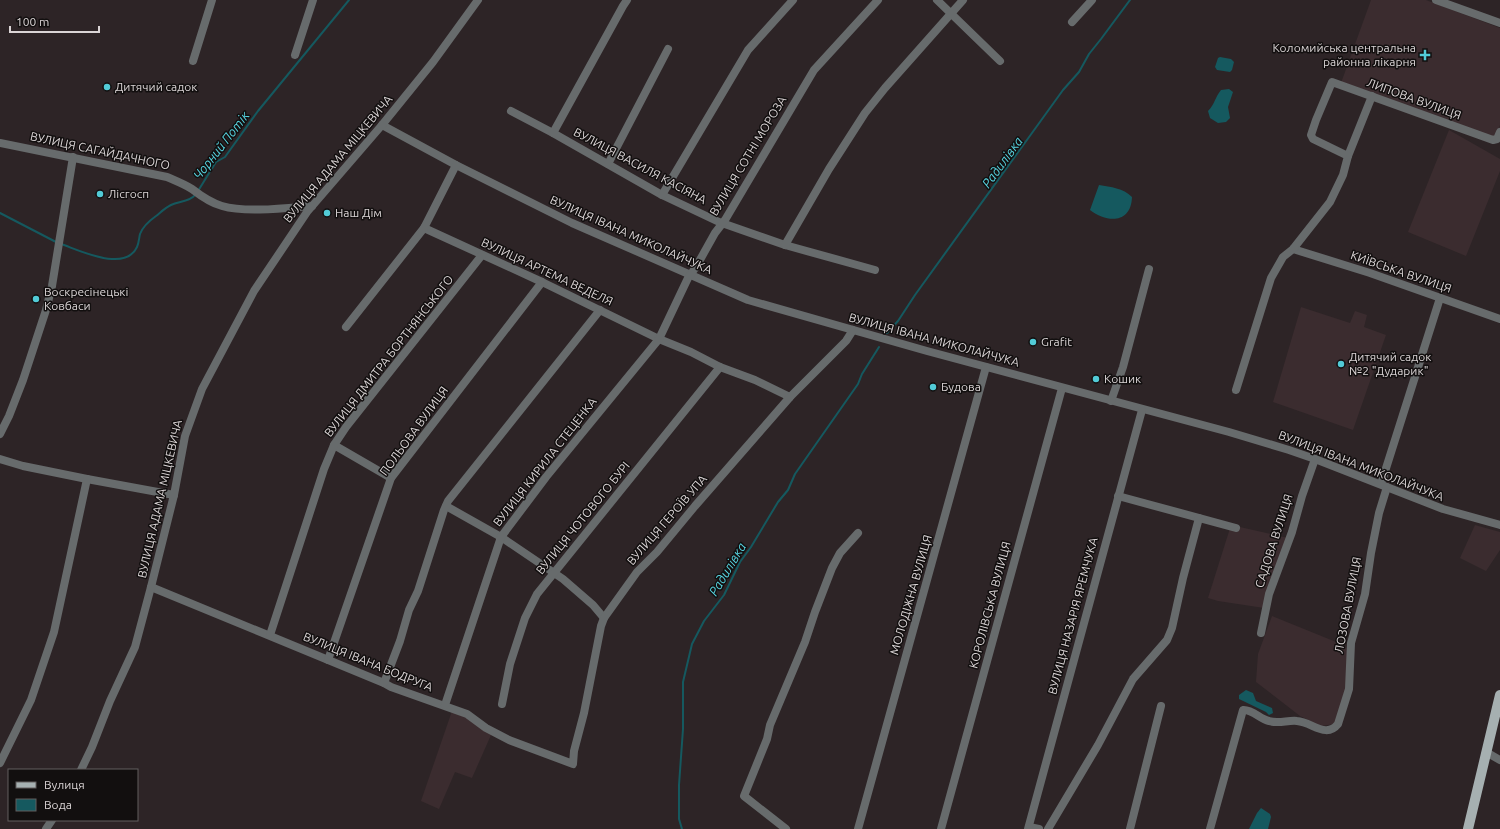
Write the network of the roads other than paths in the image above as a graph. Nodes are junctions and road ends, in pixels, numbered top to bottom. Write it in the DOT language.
graph roads {
  1 [pos="212,0"];
  2 [pos="313,0"];
  3 [pos="478,0"];
  4 [pos="628,0"];
  5 [pos="793,0"];
  6 [pos="878,0"];
  7 [pos="937,0"];
  8 [pos="963,0"];
  9 [pos="1092,0"];
  10 [pos="1436,0"];
  11 [pos="951,13"];
  12 [pos="1072,22"];
  13 [pos="1500,23"];
  14 [pos="668,49"];
  15 [pos="295,55"];
  16 [pos="193,61"];
  17 [pos="1000,61"];
  18 [pos="1372,96"];
  19 [pos="511,111"];
  20 [pos="382,125"];
  21 [pos="1500,132"];
  22 [pos="553,133"];
  23 [pos="0,143"];
  24 [pos="1348,156"];
  25 [pos="73,157"];
  26 [pos="608,164"];
  27 [pos="456,165"];
  28 [pos="662,195"];
  29 [pos="312,206"];
  30 [pos="723,223"];
  31 [pos="424,228"];
  32 [pos="785,245"];
  33 [pos="1293,249"];
  34 [pos="482,255"];
  35 [pos="875,270"];
  36 [pos="1149,270"];
  37 [pos="690,276"];
  38 [pos="542,282"];
  39 [pos="1440,298"];
  40 [pos="600,310"];
  41 [pos="1500,319"];
  42 [pos="346,327"];
  43 [pos="853,330"];
  44 [pos="659,339"];
  45 [pos="720,367"];
  46 [pos="986,367"];
  47 [pos="1062,388"];
  48 [pos="1236,390"];
  49 [pos="790,397"];
  50 [pos="1111,402"];
  51 [pos="1142,410"];
  52 [pos="0,434"];
  53 [pos="334,445"];
  54 [pos="0,459"];
  55 [pos="1315,459"];
  56 [pos="391,478"];
  57 [pos="87,480"];
  58 [pos="1384,486"];
  59 [pos="174,494"];
  60 [pos="1118,496"];
  61 [pos="446,506"];
  62 [pos="1199,518"];
  63 [pos="1500,525"];
  64 [pos="1236,528"];
  65 [pos="858,533"];
  66 [pos="501,537"];
  67 [pos="553,573"];
  68 [pos="151,587"];
  69 [pos="604,618"];
  70 [pos="1262,633"];
  71 [pos="270,636"];
  72 [pos="328,660"];
  73 [pos="384,683"];
  74 [pos="1500,695"];
  75 [pos="502,704"];
  76 [pos="445,705"];
  77 [pos="1161,706"];
  78 [pos="1486,752"];
  79 [pos="1500,760"];
  80 [pos="0,763"];
  81 [pos="573,764"];
  82 [pos="82,769"];
  83 [pos="1028,828"];
  84 [pos="786,829"];
  85 [pos="858,829"];
  86 [pos="941,829"];
  87 [pos="1040,829"];
  88 [pos="1048,829"];
  89 [pos="1130,829"];
  90 [pos="1210,829"];
  91 [pos="1468,829"];
  1 -- 16 [label="street"];
  2 -- 15 [label="street"];
  3 -- 20 [label="street, ВУЛИЦЯ АДАМА МІЦКЕВИЧА"];
  4 -- 22 [label="street"];
  5 -- 28 [label="street"];
  6 -- 30 [label="street, ВУЛИЦЯ СОТНІ МОРОЗА"];
  7 -- 11 [label="street"];
  8 -- 11 [label="street"];
  9 -- 12 [label="street"];
  10 -- 13 [label="street"];
  11 -- 17 [label="street"];
  11 -- 32 [label="street"];
  14 -- 26 [label="street"];
  18 -- 21 [label="street, ЛИПОВА ВУЛИЦЯ"];
  18 -- 24 [label="street"];
  18 -- 24 [label="street, ЛИПОВА ВУЛИЦЯ"];
  19 -- 22 [label="street, ВУЛИЦЯ ВАСИЛЯ КАСІЯНА"];
  20 -- 27 [label="street, ВУЛИЦЯ ІВАНА МИКОЛАЙЧУКА"];
  20 -- 29 [label="street, ВУЛИЦЯ АДАМА МІЦКЕВИЧА"];
  22 -- 26 [label="street, ВУЛИЦЯ ВАСИЛЯ КАСІЯНА"];
  23 -- 25 [label="street, ВУЛИЦЯ САГАЙДАЧНОГО"];
  24 -- 33 [label="street"];
  25 -- 29 [label="street, ВУЛИЦЯ САГАЙДАЧНОГО"];
  25 -- 52 [label="street"];
  26 -- 28 [label="street, ВУЛИЦЯ ВАСИЛЯ КАСІЯНА"];
  27 -- 31 [label="street"];
  27 -- 37 [label="street, ВУЛИЦЯ ІВАНА МИКОЛАЙЧУКА"];
  28 -- 30 [label="street, ВУЛИЦЯ ВАСИЛЯ КАСІЯНА"];
  29 -- 59 [label="street, ВУЛИЦЯ АДАМА МІЦКЕВИЧА"];
  30 -- 32 [label="street, ВУЛИЦЯ ВАСИЛЯ КАСІЯНА"];
  30 -- 37 [label="street, ВУЛИЦЯ СОТНІ МОРОЗА"];
  31 -- 34 [label="street, ВУЛИЦЯ АРТЕМА ВЕДЕЛЯ"];
  31 -- 42 [label="street"];
  32 -- 35 [label="street, ВУЛИЦЯ ВАСИЛЯ КАСІЯНА"];
  33 -- 39 [label="street, КИЇВСЬКА ВУЛИЦЯ"];
  33 -- 48 [label="street"];
  34 -- 38 [label="street, ВУЛИЦЯ АРТЕМА ВЕДЕЛЯ"];
  34 -- 53 [label="street, ВУЛИЦЯ ДМИТРА БОРТНЯНСЬКОГО"];
  36 -- 50 [label="street"];
  37 -- 43 [label="street, ВУЛИЦЯ ІВАНА МИКОЛАЙЧУКА"];
  37 -- 44 [label="street, ВУЛИЦЯ СОТНІ МОРОЗА"];
  38 -- 40 [label="street, ВУЛИЦЯ АРТЕМА ВЕДЕЛЯ"];
  38 -- 56 [label="street, ПОЛЬОВА ВУЛИЦЯ"];
  39 -- 41 [label="street, КИЇВСЬКА ВУЛИЦЯ"];
  39 -- 58 [label="street, ЛОЗОВА ВУЛИЦЯ"];
  40 -- 44 [label="street, ВУЛИЦЯ АРТЕМА ВЕДЕЛЯ"];
  40 -- 61 [label="street"];
  43 -- 46 [label="street, ВУЛИЦЯ ІВАНА МИКОЛАЙЧУКА"];
  43 -- 49 [label="street, ВУЛИЦЯ ГЕРОЇВ УПА"];
  44 -- 45 [label="street, ВУЛИЦЯ АРТЕМА ВЕДЕЛЯ"];
  44 -- 66 [label="street, ВУЛИЦЯ КИРИЛА СТЕЦЕНКА"];
  45 -- 49 [label="street, ВУЛИЦЯ АРТЕМА ВЕДЕЛЯ"];
  45 -- 67 [label="street, ВУЛИЦЯ ЧОТОВОГО БУРІ"];
  46 -- 47 [label="street, ВУЛИЦЯ ІВАНА МИКОЛАЙЧУКА"];
  46 -- 85 [label="street, МОЛОДІЖНА ВУЛИЦЯ"];
  47 -- 50 [label="street, ВУЛИЦЯ ІВАНА МИКОЛАЙЧУКА"];
  47 -- 86 [label="street, КОРОЛІВСЬКА ВУЛИЦЯ"];
  49 -- 69 [label="street, ВУЛИЦЯ ГЕРОЇВ УПА"];
  50 -- 51 [label="street, ВУЛИЦЯ ІВАНА МИКОЛАЙЧУКА"];
  51 -- 55 [label="street, ВУЛИЦЯ ІВАНА МИКОЛАЙЧУКА"];
  51 -- 60 [label="street, ВУЛИЦЯ НАЗАРІЯ ЯРЕМЧУКА"];
  53 -- 56 [label="street"];
  53 -- 71 [label="street, ВУЛИЦЯ ДМИТРА БОРТНЯНСЬКОГО"];
  54 -- 57 [label="street"];
  55 -- 58 [label="street, ВУЛИЦЯ ІВАНА МИКОЛАЙЧУКА"];
  55 -- 70 [label="street, САДОВА ВУЛИЦЯ"];
  56 -- 72 [label="street, ПОЛЬОВА ВУЛИЦЯ"];
  57 -- 59 [label="street"];
  57 -- 80 [label="street"];
  58 -- 63 [label="street, ВУЛИЦЯ ІВАНА МИКОЛАЙЧУКА"];
  58 -- 90 [label="street, ЛОЗОВА ВУЛИЦЯ"];
  59 -- 68 [label="street, ВУЛИЦЯ АДАМА МІЦКЕВИЧА"];
  60 -- 62 [label="street"];
  60 -- 83 [label="street, ВУЛИЦЯ НАЗАРІЯ ЯРЕМЧУКА"];
  61 -- 66 [label="street"];
  61 -- 73 [label="street"];
  62 -- 64 [label="street"];
  62 -- 88 [label="street"];
  65 -- 84 [label="street"];
  66 -- 67 [label="street"];
  66 -- 76 [label="street, ВУЛИЦЯ КИРИЛА СТЕЦЕНКА"];
  67 -- 69 [label="street"];
  67 -- 75 [label="street, ВУЛИЦЯ ЧОТОВОГО БУРІ"];
  68 -- 71 [label="street, ВУЛИЦЯ ІВАНА БОДРУГА"];
  68 -- 82 [label="street, ВУЛИЦЯ АДАМА МІЦКЕВИЧА"];
  69 -- 81 [label="street, ВУЛИЦЯ ГЕРОЇВ УПА"];
  71 -- 72 [label="street, ВУЛИЦЯ ІВАНА БОДРУГА"];
  72 -- 73 [label="street, ВУЛИЦЯ ІВАНА БОДРУГА"];
  73 -- 76 [label="street, ВУЛИЦЯ ІВАНА БОДРУГА"];
  74 -- 78 [label="main road"];
  76 -- 81 [label="street, ВУЛИЦЯ ІВАНА БОДРУГА"];
  77 -- 89 [label="street"];
  78 -- 79 [label="street"];
  78 -- 91 [label="main road"];
  83 -- 87 [label="street"];
}
